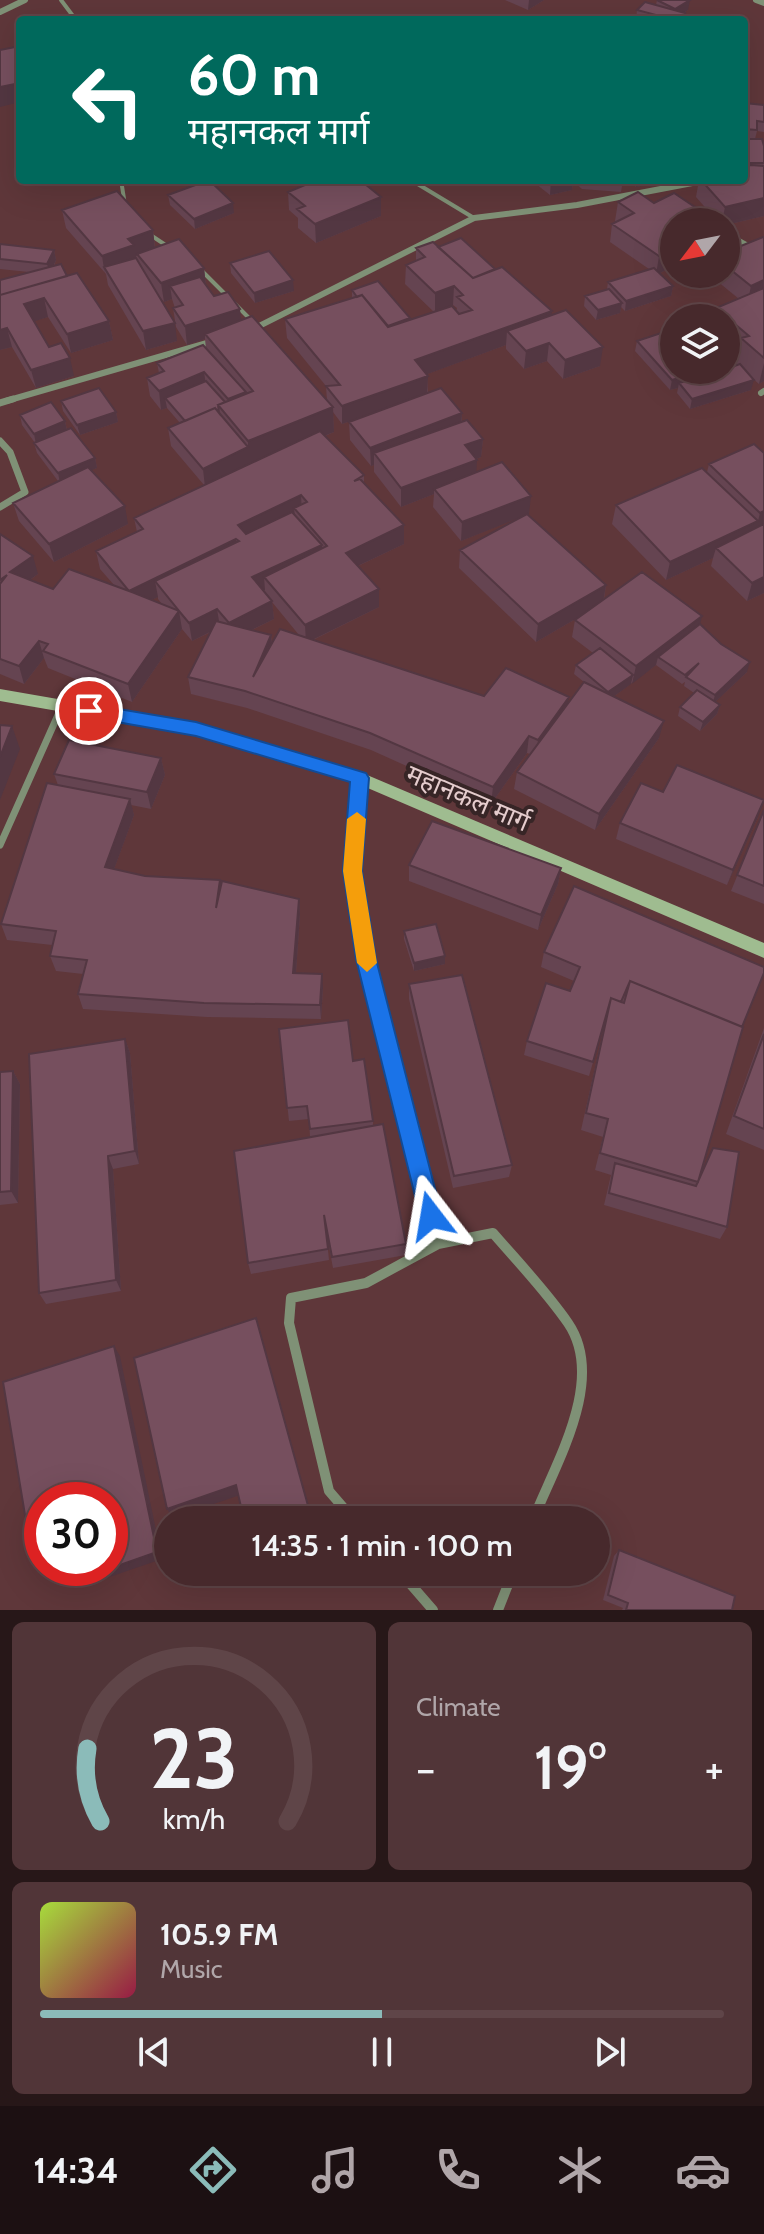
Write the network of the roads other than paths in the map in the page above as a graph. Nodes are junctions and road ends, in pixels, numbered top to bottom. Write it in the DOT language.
graph roads {
  1 [pos="25,0"];
  2 [pos="756,0"];
  3 [pos="764,3"];
  4 [pos="0,12"];
  5 [pos="122,184"];
  6 [pos="418,184"];
  7 [pos="686,184"];
  8 [pos="647,191"];
  9 [pos="659,197"];
  10 [pos="126,210"];
  11 [pos="474,218"];
  12 [pos="141,229"];
  13 [pos="740,242"];
  14 [pos="176,252"];
  15 [pos="764,255"];
  16 [pos="188,260"];
  17 [pos="258,328"];
  18 [pos="243,332"];
  19 [pos="228,337"];
  20 [pos="0,403"];
  21 [pos="0,441"];
  22 [pos="0,507"];
  23 [pos="0,695"];
  24 [pos="62,706"];
  25 [pos="360,778"];
  26 [pos="0,845"];
  27 [pos="764,951"];
  28 [pos="438,1244"];
  29 [pos="342,1506"];
  30 [pos="539,1506"];
  31 [pos="412,1586"];
  32 [pos="507,1586"];
  33 [pos="433,1610"];
  34 [pos="498,1610"];
  1 -- 4 [label="street"];
  2 -- 3 [label="street"];
  5 -- 10 [label="lane"];
  6 -- 11 [label="lane"];
  7 -- 8 [label="street"];
  8 -- 9 [label="street"];
  8 -- 11 [label="street"];
  11 -- 17 [label="street"];
  12 -- 14 [label="lane"];
  13 -- 15 [label="street"];
  16 -- 17 [label="lane"];
  17 -- 18 [label="street"];
  19 -- 20 [label="street"];
  21 -- 22 [label="street"];
  23 -- 24 [label="main road, महानकल मार्ग"];
  24 -- 25 [label="main road, महानकल मार्ग"];
  24 -- 26 [label="street"];
  25 -- 27 [label="main road, महानकल मार्ग"];
  25 -- 28 [label="street"];
  28 -- 29 [label="street"];
  28 -- 30 [label="street"];
  31 -- 33 [label="street"];
  32 -- 34 [label="street"];
}
